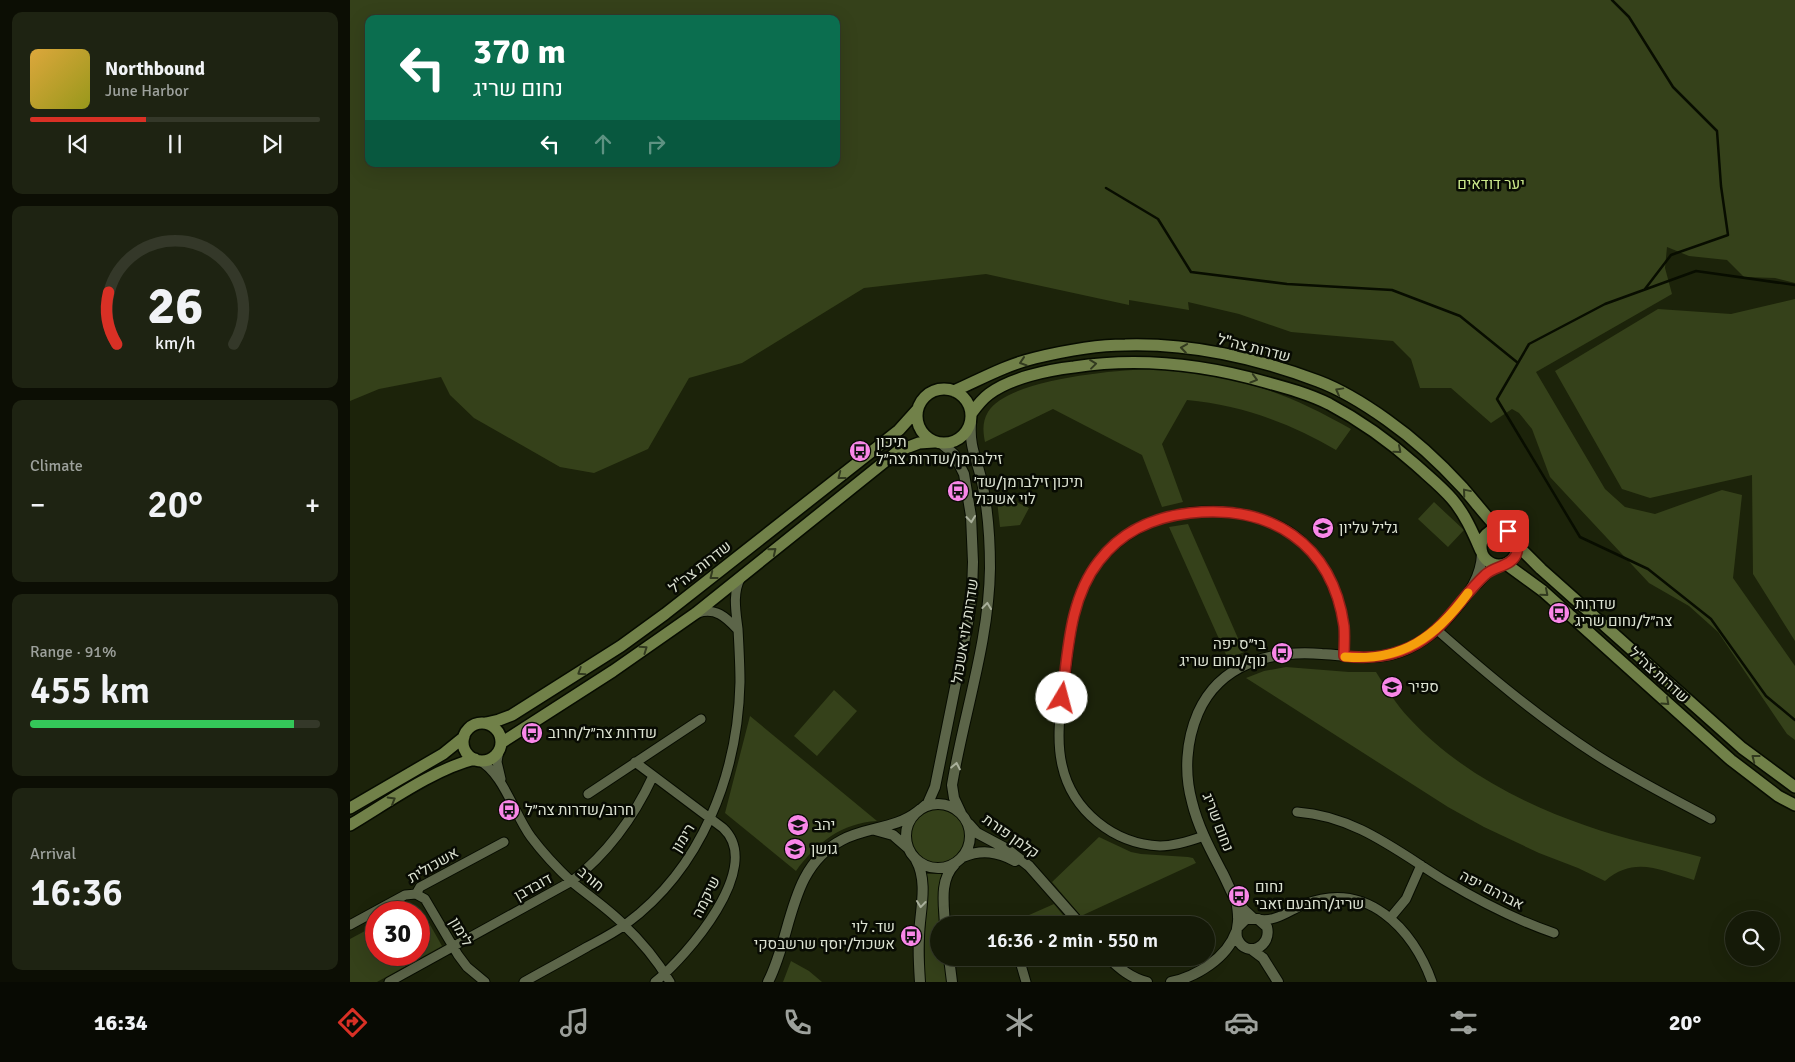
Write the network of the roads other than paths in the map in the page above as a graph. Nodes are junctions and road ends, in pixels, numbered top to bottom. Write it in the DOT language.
graph roads {
  1 [pos="954,391"];
  2 [pos="917,410"];
  3 [pos="971,418"];
  4 [pos="938,443"];
  5 [pos="1498,529"];
  6 [pos="1518,546"];
  7 [pos="1482,553"];
  8 [pos="1505,564"];
  9 [pos="743,575"];
  10 [pos="1469,592"];
  11 [pos="692,615"];
  12 [pos="1436,629"];
  13 [pos="738,630"];
  14 [pos="1344,656"];
  15 [pos="701,719"];
  16 [pos="486,723"];
  17 [pos="464,737"];
  18 [pos="500,746"];
  19 [pos="476,760"];
  20 [pos="635,762"];
  21 [pos="653,776"];
  22 [pos="1795,787"];
  23 [pos="504,789"];
  24 [pos="588,794"];
  25 [pos="1795,806"];
  26 [pos="350,808"];
  27 [pos="919,811"];
  28 [pos="1298,812"];
  29 [pos="963,816"];
  30 [pos="711,819"];
  31 [pos="1711,819"];
  32 [pos="350,824"];
  33 [pos="869,830"];
  34 [pos="1204,836"];
  35 [pos="504,842"];
  36 [pos="911,853"];
  37 [pos="959,860"];
  38 [pos="1421,865"];
  39 [pos="1039,876"];
  40 [pos="572,881"];
  41 [pos="416,894"];
  42 [pos="1236,900"];
  43 [pos="1287,914"];
  44 [pos="945,916"];
  45 [pos="1072,916"];
  46 [pos="1256,918"];
  47 [pos="1390,918"];
  48 [pos="350,925"];
  49 [pos="625,925"];
  50 [pos="1237,930"];
  51 [pos="1554,933"];
  52 [pos="1267,937"];
  53 [pos="453,947"];
  54 [pos="1250,949"];
  55 [pos="1216,959"];
  56 [pos="950,966"];
  57 [pos="1021,966"];
  58 [pos="1118,966"];
  59 [pos="665,974"];
  60 [pos="1276,978"];
  61 [pos="1134,980"];
  62 [pos="389,982"];
  63 [pos="486,982"];
  64 [pos="524,982"];
  65 [pos="655,982"];
  66 [pos="670,982"];
  67 [pos="768,982"];
  68 [pos="920,982"];
  69 [pos="952,982"];
  70 [pos="1026,982"];
  71 [pos="1147,982"];
  72 [pos="1171,982"];
  73 [pos="1432,982"];
  1 -- 2 [label="main road"];
  1 -- 3 [label="main road"];
  5 -- 1 [label="main road, שדרות צה\"ל, one-way"];
  2 -- 4 [label="main road"];
  2 -- 16 [label="main road, שדרות צה\"ל, one-way"];
  3 -- 4 [label="main road"];
  3 -- 7 [label="main road, שדרות צה\"ל, one-way"];
  29 -- 3 [label="street, שדרות לוי אשכול, one-way"];
  9 -- 4 [label="main road, one-way"];
  4 -- 27 [label="street, שדרות לוי אשכול, one-way"];
  5 -- 6 [label="main road"];
  5 -- 7 [label="main road"];
  6 -- 8 [label="main road"];
  22 -- 6 [label="main road, שדרות צה\"ל, one-way"];
  7 -- 8 [label="main road"];
  7 -- 10 [label="street, נחום שריג"];
  8 -- 10 [label="street, נחום שריג"];
  8 -- 25 [label="main road, שדרות צה\"ל, one-way"];
  9 -- 11 [label="main road"];
  9 -- 13 [label="street, רימון"];
  10 -- 12 [label="street, נחום שריג"];
  11 -- 13 [label="street"];
  18 -- 11 [label="main road, one-way"];
  12 -- 14 [label="street, נחום שריג"];
  12 -- 31 [label="street"];
  13 -- 30 [label="street, רימון"];
  14 -- 34 [label="street, נחום שריג"];
  14 -- 34 [label="street"];
  15 -- 20 [label="street"];
  16 -- 17 [label="main road"];
  16 -- 18 [label="main road"];
  17 -- 19 [label="main road"];
  17 -- 26 [label="main road"];
  18 -- 19 [label="main road"];
  18 -- 23 [label="street, חורב"];
  19 -- 23 [label="street, חורב"];
  32 -- 19 [label="main road, one-way"];
  20 -- 21 [label="street, שיקמה"];
  20 -- 24 [label="street"];
  21 -- 30 [label="street, שיקמה"];
  21 -- 40 [label="street, דובדבן"];
  23 -- 40 [label="street, חורב"];
  27 -- 29 [label="street"];
  27 -- 33 [label="street"];
  27 -- 36 [label="street"];
  28 -- 38 [label="street, אברהם יפה"];
  29 -- 37 [label="street"];
  29 -- 39 [label="street, קלמן פורת"];
  30 -- 49 [label="street, רימון"];
  30 -- 59 [label="street, שיקמה"];
  33 -- 36 [label="street"];
  33 -- 67 [label="street"];
  34 -- 42 [label="street, נחום שריג"];
  35 -- 41 [label="street, אשכולית"];
  36 -- 37 [label="street"];
  36 -- 68 [label="street, one-way"];
  37 -- 39 [label="street, קלמן פורת"];
  37 -- 44 [label="street"];
  38 -- 47 [label="street"];
  38 -- 51 [label="street, אברהם יפה"];
  39 -- 45 [label="street, קלמן פורת"];
  40 -- 49 [label="street, חורב"];
  40 -- 53 [label="street, דובדבן"];
  41 -- 48 [label="street, אשכולית"];
  41 -- 53 [label="street, לימון"];
  42 -- 46 [label="street, נחום שריג"];
  42 -- 50 [label="street, נחום שריג"];
  43 -- 46 [label="street"];
  43 -- 47 [label="street"];
  43 -- 52 [label="street"];
  46 -- 50 [label="street"];
  46 -- 52 [label="street"];
  47 -- 73 [label="street"];
  49 -- 59 [label="street, חורב"];
  49 -- 64 [label="street, רימון"];
  50 -- 54 [label="street"];
  50 -- 55 [label="street"];
  52 -- 54 [label="street"];
  52 -- 60 [label="street"];
  53 -- 62 [label="street, דובדבן"];
  53 -- 63 [label="street, לימון"];
  54 -- 55 [label="street"];
  54 -- 60 [label="street"];
  55 -- 72 [label="street"];
  56 -- 69 [label="street"];
  57 -- 70 [label="street"];
  58 -- 61 [label="street"];
  59 -- 65 [label="street, שיקמה"];
  59 -- 66 [label="street, חורב"];
  61 -- 71 [label="street"];
}
